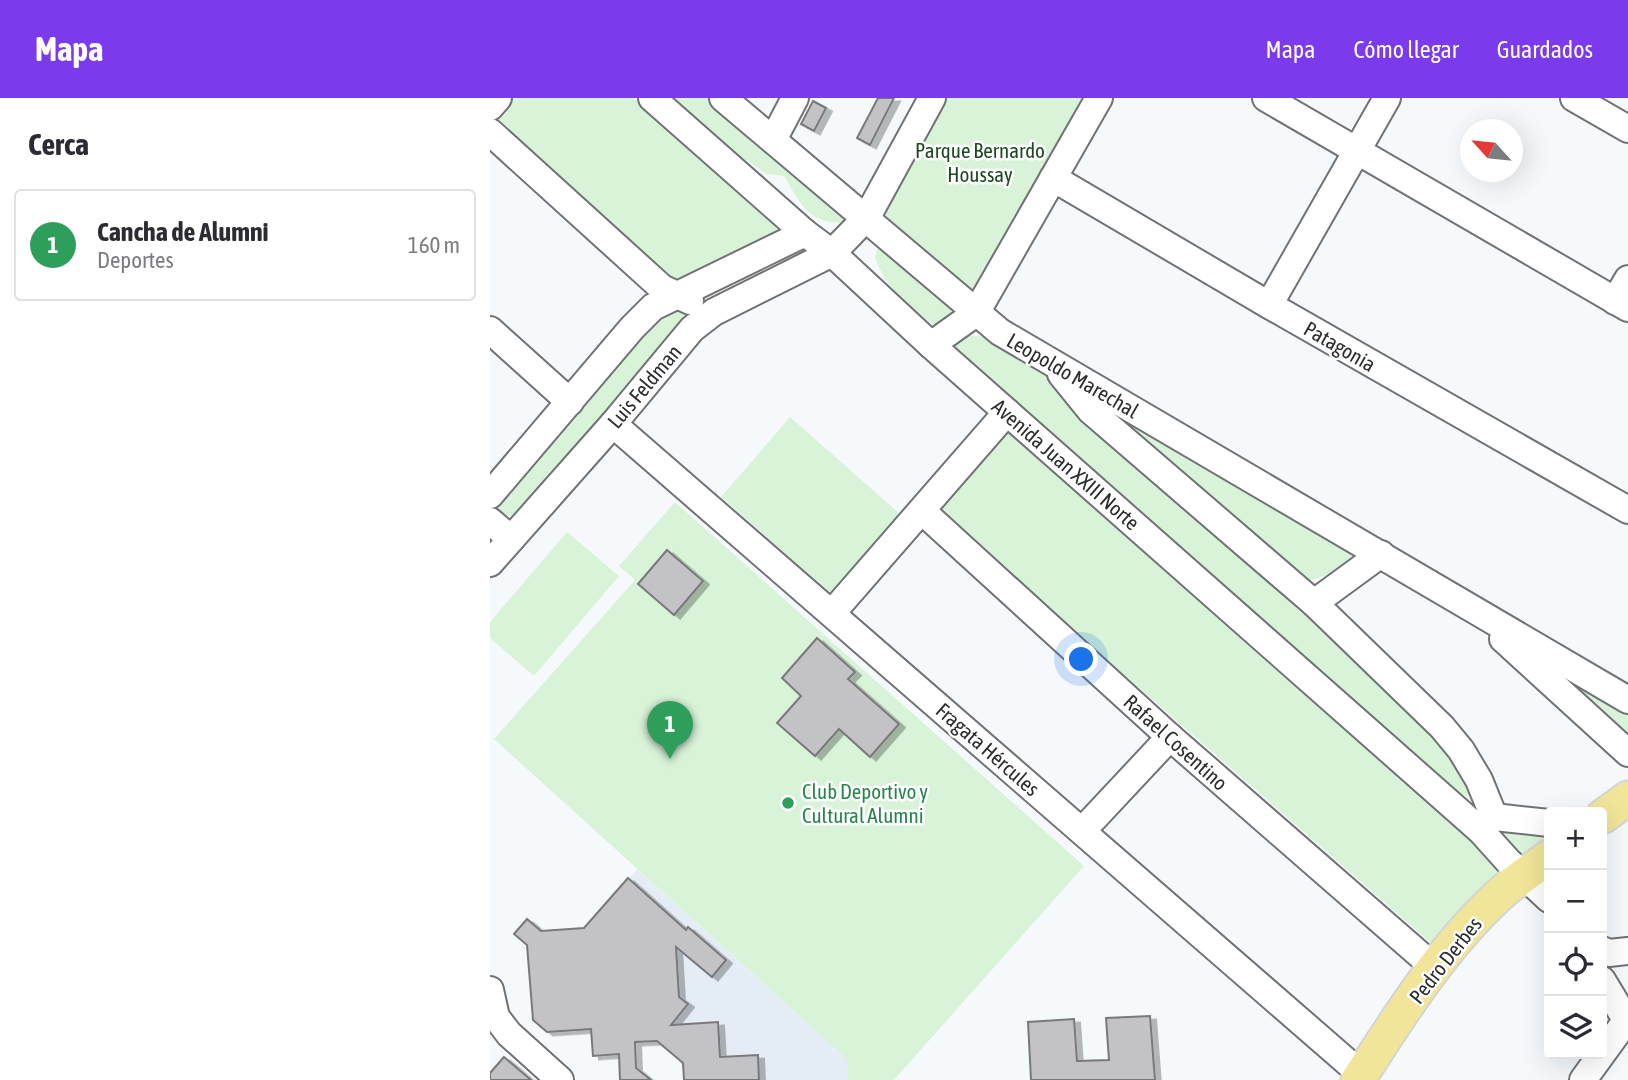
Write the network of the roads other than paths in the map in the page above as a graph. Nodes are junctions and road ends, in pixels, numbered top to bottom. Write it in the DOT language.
graph roads {
  1 [pos="498,98"];
  2 [pos="652,98"];
  3 [pos="723,98"];
  4 [pos="795,98"];
  5 [pos="932,98"];
  6 [pos="1099,98"];
  7 [pos="1266,98"];
  8 [pos="1387,98"];
  9 [pos="1574,98"];
  10 [pos="490,107"];
  11 [pos="1628,130"];
  12 [pos="490,132"];
  13 [pos="773,140"];
  14 [pos="1355,151"];
  15 [pos="1054,178"];
  16 [pos="867,217"];
  17 [pos="805,233"];
  18 [pos="832,253"];
  19 [pos="678,296"];
  20 [pos="1624,296"];
  21 [pos="1269,305"];
  22 [pos="714,312"];
  23 [pos="976,313"];
  24 [pos="490,330"];
  25 [pos="931,345"];
  26 [pos="1051,362"];
  27 [pos="570,402"];
  28 [pos="1007,412"];
  29 [pos="613,424"];
  30 [pos="490,495"];
  31 [pos="1624,499"];
  32 [pos="922,511"];
  33 [pos="490,521"];
  34 [pos="511,539"];
  35 [pos="1381,554"];
  36 [pos="490,563"];
  37 [pos="1460,600"];
  38 [pos="1314,603"];
  39 [pos="832,613"];
  40 [pos="1628,700"];
  41 [pos="1170,737"];
  42 [pos="1628,752"];
  43 [pos="1628,798"];
  44 [pos="1607,813"];
  45 [pos="1544,823"];
  46 [pos="1487,824"];
  47 [pos="1082,831"];
  48 [pos="1538,866"];
  49 [pos="1544,884"];
  50 [pos="1628,951"];
  51 [pos="1607,952"];
  52 [pos="1435,968"];
  53 [pos="1607,988"];
  54 [pos="490,990"];
  55 [pos="1628,1021"];
  56 [pos="1359,1077"];
  57 [pos="560,1080"];
  58 [pos="1583,1080"];
  1 -- 10 [label="street"];
  2 -- 17 [label="street, Avenida Juan XXIII Norte"];
  3 -- 13 [label="street, Leopoldo Marechal"];
  4 -- 13 [label="street"];
  5 -- 16 [label="street, Luis Feldman"];
  6 -- 15 [label="street"];
  7 -- 14 [label="street"];
  8 -- 14 [label="street"];
  9 -- 11 [label="street"];
  12 -- 19 [label="street"];
  13 -- 16 [label="street, Leopoldo Marechal"];
  14 -- 20 [label="street"];
  14 -- 21 [label="street"];
  15 -- 21 [label="street, Patagonia"];
  15 -- 23 [label="street"];
  16 -- 18 [label="street, Luis Feldman"];
  16 -- 23 [label="street, Leopoldo Marechal"];
  17 -- 18 [label="street, Avenida Juan XXIII Norte"];
  17 -- 19 [label="street"];
  18 -- 22 [label="street, Luis Feldman"];
  18 -- 25 [label="street, Avenida Juan XXIII Norte"];
  19 -- 22 [label="street"];
  19 -- 27 [label="street"];
  21 -- 31 [label="street, Patagonia"];
  22 -- 29 [label="street, Luis Feldman"];
  23 -- 25 [label="street"];
  23 -- 26 [label="street, Leopoldo Marechal"];
  24 -- 27 [label="street"];
  25 -- 28 [label="street, Avenida Juan XXIII Norte"];
  26 -- 35 [label="street, Leopoldo Marechal"];
  26 -- 38 [label="street, Avenida Juan XXIII Norte"];
  27 -- 30 [label="street"];
  28 -- 32 [label="street"];
  28 -- 46 [label="street, Avenida Juan XXIII Norte"];
  29 -- 34 [label="street, Luis Feldman"];
  29 -- 39 [label="street, Fragata Hércules"];
  32 -- 39 [label="street"];
  32 -- 41 [label="street, Rafael Cosentino"];
  33 -- 34 [label="street"];
  34 -- 36 [label="street, Luis Feldman"];
  35 -- 37 [label="street, Leopoldo Marechal"];
  35 -- 38 [label="street"];
  37 -- 40 [label="street, Leopoldo Marechal"];
  37 -- 42 [label="street, Leopoldo Marechal"];
  38 -- 46 [label="street, Avenida Juan XXIII Norte"];
  39 -- 47 [label="street, Fragata Hércules"];
  41 -- 47 [label="street"];
  41 -- 52 [label="street, Rafael Cosentino"];
  43 -- 44 [label="main road"];
  45 -- 46 [label="street"];
  46 -- 48 [label="street, Avenida Juan XXIII Norte"];
  47 -- 56 [label="street, Fragata Hércules"];
  48 -- 49 [label="street, Avenida Juan XXIII Norte"];
  48 -- 52 [label="main road, Pedro Derbes"];
  50 -- 51 [label="street"];
  52 -- 56 [label="main road, Pedro Derbes"];
  53 -- 55 [label="street"];
  54 -- 57 [label="street"];
  55 -- 58 [label="street"];
}
